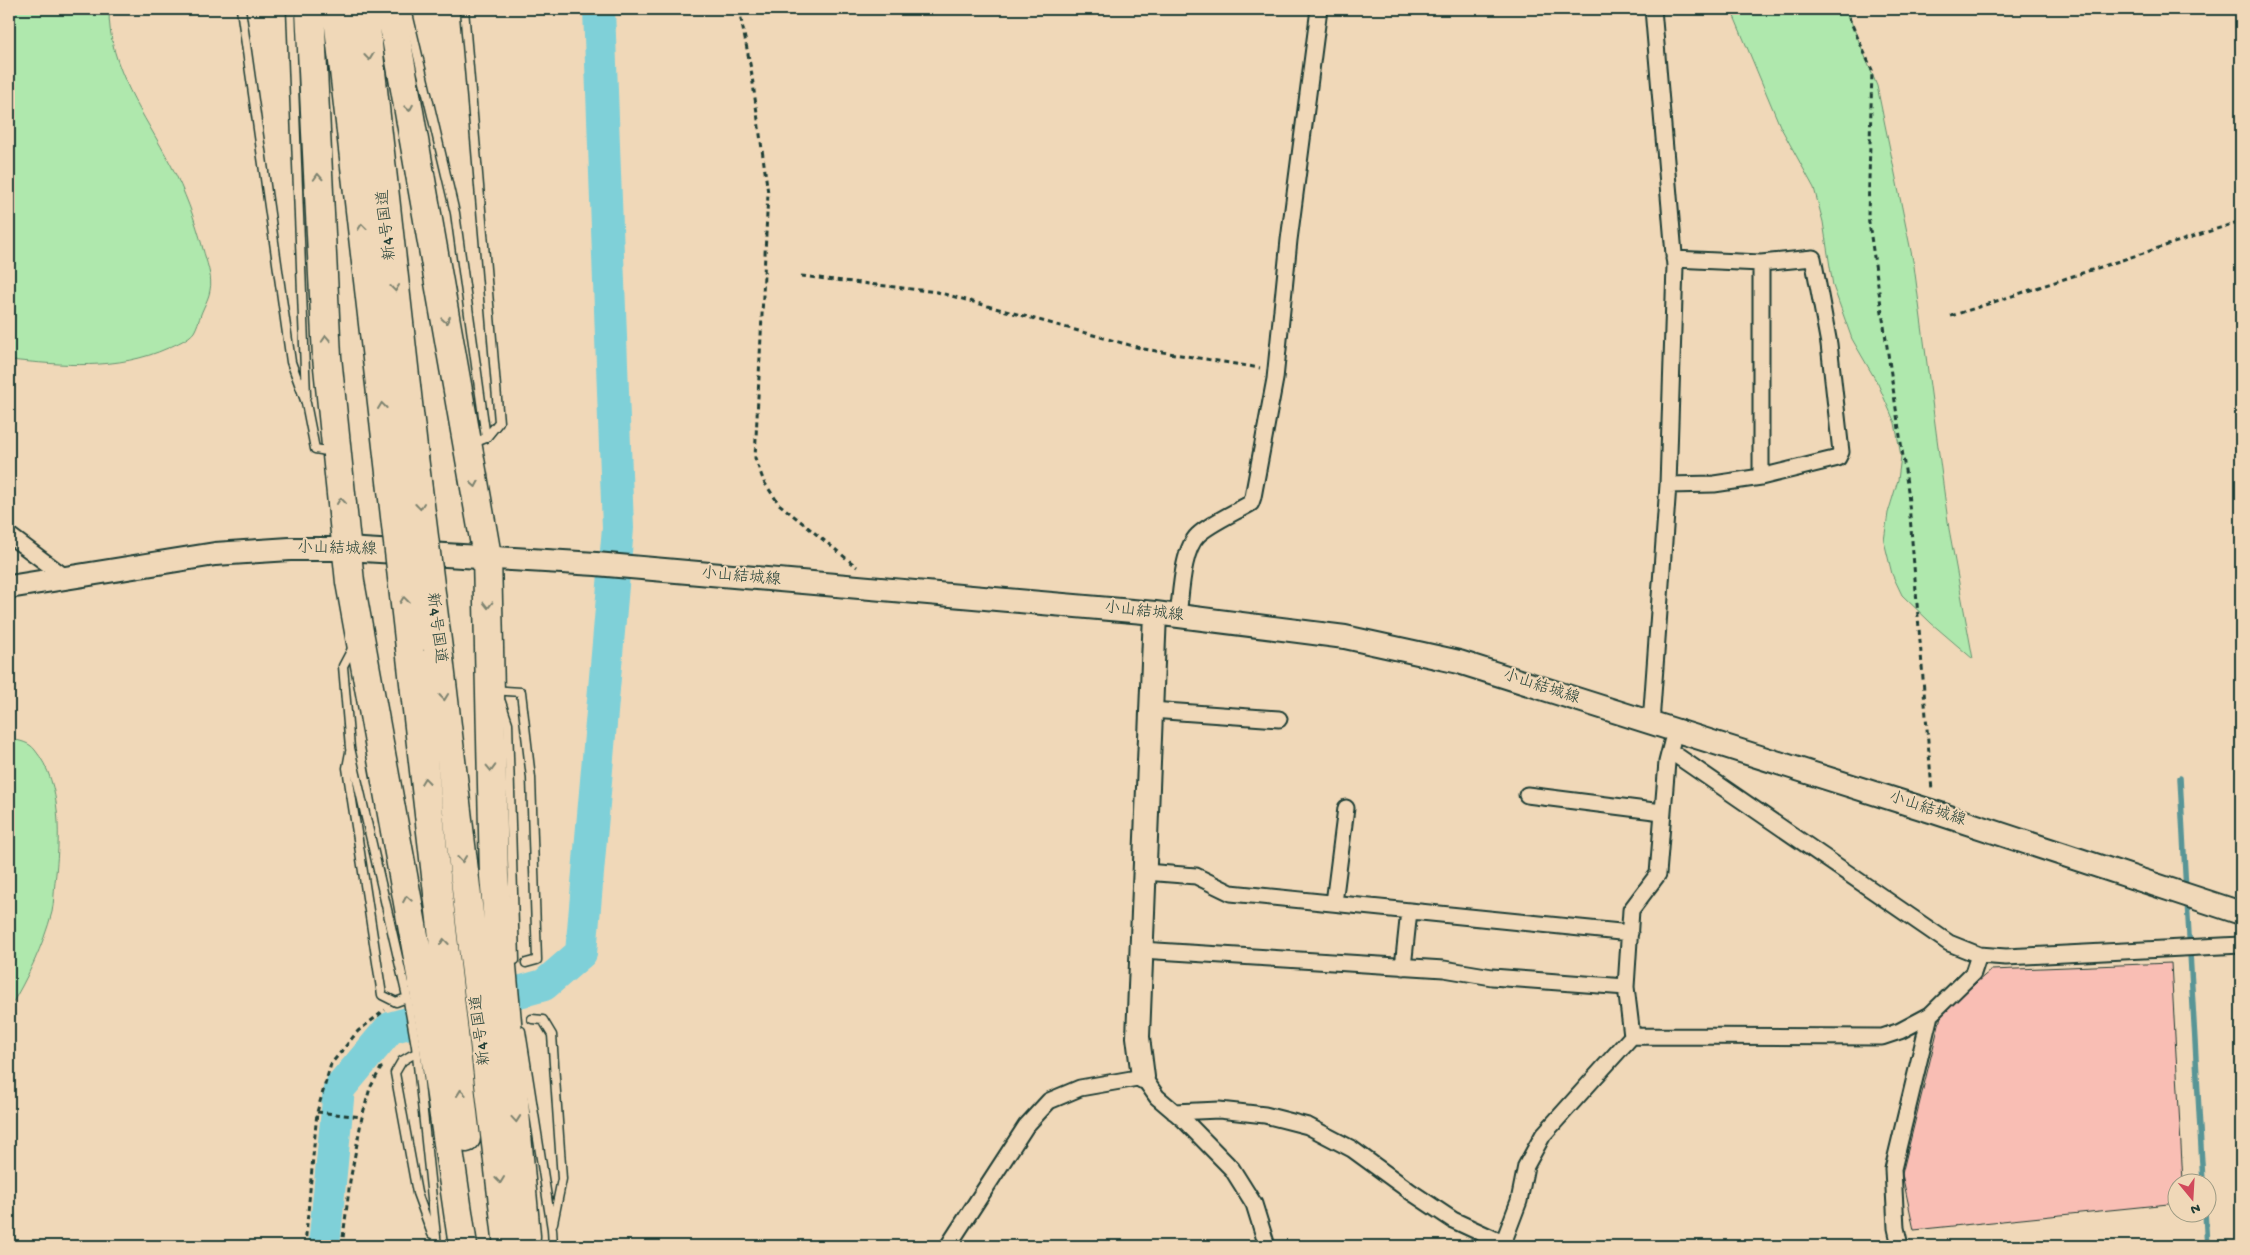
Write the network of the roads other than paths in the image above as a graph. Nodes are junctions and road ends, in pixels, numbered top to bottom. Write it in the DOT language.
graph roads {
  1 [pos="240,9"];
  2 [pos="291,9"];
  3 [pos="310,9"];
  4 [pos="337,9"];
  5 [pos="364,9"];
  6 [pos="391,9"];
  7 [pos="407,9"];
  8 [pos="464,9"];
  9 [pos="1319,9"];
  10 [pos="1653,9"];
  11 [pos="1674,259"];
  12 [pos="1761,263"];
  13 [pos="306,403"];
  14 [pos="477,441"];
  15 [pos="336,453"];
  16 [pos="401,456"];
  17 [pos="1761,477"];
  18 [pos="1668,485"];
  19 [pos="9,535"];
  20 [pos="346,549"];
  21 [pos="487,556"];
  22 [pos="65,577"];
  23 [pos="9,587"];
  24 [pos="1155,614"];
  25 [pos="1178,616"];
  26 [pos="359,636"];
  27 [pos="489,689"];
  28 [pos="1151,710"];
  29 [pos="1279,719"];
  30 [pos="1651,723"];
  31 [pos="1672,741"];
  32 [pos="350,748"];
  33 [pos="1527,796"];
  34 [pos="1346,808"];
  35 [pos="1662,812"];
  36 [pos="1145,872"];
  37 [pos="1334,904"];
  38 [pos="1409,911"];
  39 [pos="2241,913"];
  40 [pos="1630,933"];
  41 [pos="2241,945"];
  42 [pos="1141,950"];
  43 [pos="1979,955"];
  44 [pos="1403,966"];
  45 [pos="514,969"];
  46 [pos="1626,987"];
  47 [pos="422,997"];
  48 [pos="1930,1015"];
  49 [pos="520,1021"];
  50 [pos="1632,1036"];
  51 [pos="429,1044"];
  52 [pos="1143,1077"];
  53 [pos="1174,1112"];
  54 [pos="552,1229"];
  55 [pos="1503,1245"];
  56 [pos="445,1246"];
  57 [pos="477,1246"];
  58 [pos="508,1246"];
  59 [pos="525,1246"];
  60 [pos="553,1246"];
  61 [pos="948,1246"];
  62 [pos="1267,1246"];
  63 [pos="1900,1246"];
  1 -- 13 [label="lane"];
  2 -- 13 [label="lane"];
  15 -- 3 [label="highway, one-way"];
  16 -- 4 [label="highway, 新4号国道, one-way"];
  5 -- 16 [label="highway, 新4号国道, one-way"];
  6 -- 14 [label="highway, one-way"];
  7 -- 14 [label="lane"];
  8 -- 14 [label="lane"];
  9 -- 25 [label="street"];
  10 -- 11 [label="street"];
  11 -- 12 [label="street"];
  11 -- 18 [label="street"];
  12 -- 17 [label="street"];
  12 -- 17 [label="street"];
  13 -- 15 [label="lane"];
  14 -- 21 [label="highway, one-way"];
  20 -- 15 [label="highway, one-way"];
  47 -- 16 [label="highway, 新4号国道, one-way, bridge"];
  16 -- 58 [label="highway, 新4号国道, one-way, bridge"];
  17 -- 18 [label="street"];
  18 -- 30 [label="street"];
  19 -- 22 [label="street"];
  20 -- 21 [label="main road, 小山結城線"];
  20 -- 22 [label="main road, 小山結城線"];
  20 -- 26 [label="highway"];
  21 -- 24 [label="main road, 小山結城線"];
  21 -- 27 [label="highway, one-way"];
  22 -- 23 [label="main road, 小山結城線"];
  24 -- 25 [label="main road, 小山結城線"];
  24 -- 28 [label="main road"];
  25 -- 30 [label="main road, 小山結城線"];
  26 -- 32 [label="lane"];
  47 -- 26 [label="highway, one-way"];
  27 -- 45 [label="highway"];
  27 -- 45 [label="lane"];
  28 -- 29 [label="street"];
  28 -- 36 [label="main road"];
  30 -- 31 [label="main road, 小山結城線"];
  31 -- 35 [label="street"];
  31 -- 39 [label="main road, 小山結城線"];
  31 -- 43 [label="street"];
  32 -- 47 [label="lane"];
  32 -- 47 [label="lane"];
  33 -- 35 [label="street"];
  34 -- 37 [label="street"];
  35 -- 40 [label="street"];
  36 -- 37 [label="street"];
  36 -- 42 [label="main road"];
  37 -- 38 [label="street"];
  38 -- 40 [label="street"];
  38 -- 44 [label="street"];
  40 -- 46 [label="street"];
  41 -- 43 [label="street"];
  42 -- 44 [label="street"];
  42 -- 52 [label="main road"];
  43 -- 48 [label="street"];
  44 -- 46 [label="street"];
  45 -- 49 [label="highway"];
  46 -- 50 [label="street"];
  47 -- 51 [label="highway, 新4号国道"];
  47 -- 51 [label="lane"];
  48 -- 50 [label="street"];
  48 -- 63 [label="street"];
  49 -- 54 [label="lane"];
  49 -- 54 [label="lane"];
  49 -- 59 [label="highway, one-way"];
  50 -- 55 [label="street"];
  51 -- 56 [label="highway"];
  51 -- 56 [label="lane"];
  57 -- 51 [label="highway, 新4号国道, one-way"];
  52 -- 53 [label="street"];
  52 -- 61 [label="street"];
  53 -- 55 [label="street"];
  53 -- 62 [label="street"];
  54 -- 60 [label="lane"];
}
